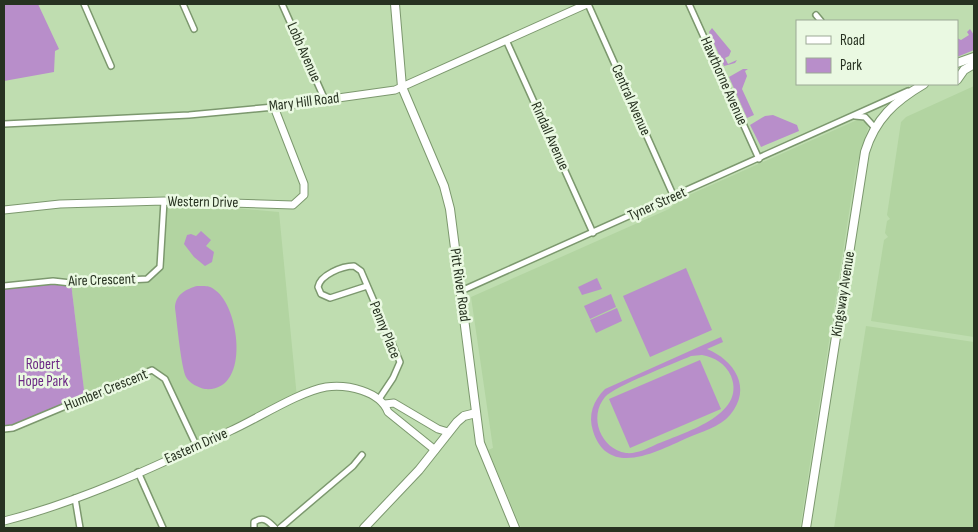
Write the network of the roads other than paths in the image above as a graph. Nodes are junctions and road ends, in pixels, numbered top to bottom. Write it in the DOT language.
graph roads {
  1 [pos="84,4"];
  2 [pos="183,4"];
  3 [pos="282,4"];
  4 [pos="395,4"];
  5 [pos="587,4"];
  6 [pos="688,4"];
  7 [pos="816,15"];
  8 [pos="820,20"];
  9 [pos="194,28"];
  10 [pos="506,40"];
  11 [pos="974,57"];
  12 [pos="958,63"];
  13 [pos="974,64"];
  14 [pos="111,66"];
  15 [pos="958,77"];
  16 [pos="922,85"];
  17 [pos="922,85"];
  18 [pos="402,87"];
  19 [pos="325,100"];
  20 [pos="274,107"];
  21 [pos="852,116"];
  22 [pos="4,124"];
  23 [pos="875,128"];
  24 [pos="759,158"];
  25 [pos="674,197"];
  26 [pos="164,201"];
  27 [pos="4,210"];
  28 [pos="593,233"];
  29 [pos="4,286"];
  30 [pos="367,286"];
  31 [pos="462,291"];
  32 [pos="379,399"];
  33 [pos="385,404"];
  34 [pos="476,414"];
  35 [pos="4,429"];
  36 [pos="448,432"];
  37 [pos="197,447"];
  38 [pos="435,450"];
  39 [pos="362,455"];
  40 [pos="138,472"];
  41 [pos="75,498"];
  42 [pos="4,520"];
  43 [pos="80,528"];
  44 [pos="163,528"];
  45 [pos="254,528"];
  46 [pos="274,528"];
  47 [pos="280,528"];
  48 [pos="364,528"];
  49 [pos="515,528"];
  50 [pos="806,528"];
  1 -- 14 [label="street"];
  2 -- 9 [label="street"];
  3 -- 19 [label="street, Lobb Avenue"];
  4 -- 18 [label="main road, Pitt River Road"];
  5 -- 10 [label="street, Mary Hill Road"];
  5 -- 25 [label="street, Central Avenue"];
  6 -- 24 [label="street, Hawthorne Avenue"];
  7 -- 8 [label="street"];
  10 -- 18 [label="street, Mary Hill Road"];
  10 -- 28 [label="street, Rindall Avenue"];
  11 -- 12 [label="main road"];
  13 -- 15 [label="main road"];
  16 -- 21 [label="street, Tyner Street"];
  17 -- 23 [label="main road, Kingsway Avenue"];
  18 -- 19 [label="street, Mary Hill Road"];
  18 -- 31 [label="main road, Pitt River Road"];
  19 -- 20 [label="street, Mary Hill Road"];
  20 -- 22 [label="street, Mary Hill Road"];
  20 -- 26 [label="street, Western Drive"];
  21 -- 23 [label="street"];
  21 -- 24 [label="street, Tyner Street"];
  23 -- 50 [label="main road, Kingsway Avenue"];
  24 -- 25 [label="street, Tyner Street"];
  25 -- 28 [label="street, Tyner Street"];
  26 -- 27 [label="street, Western Drive"];
  26 -- 29 [label="street, Aire Crescent"];
  28 -- 31 [label="street, Tyner Street"];
  30 -- 30 [label="street, Penny Place"];
  30 -- 32 [label="street, Penny Place"];
  31 -- 34 [label="main road, Pitt River Road"];
  32 -- 33 [label="street, Eastern Drive"];
  32 -- 37 [label="street, Eastern Drive"];
  33 -- 36 [label="street, Eastern Drive"];
  33 -- 38 [label="street, Eastern Drive"];
  34 -- 36 [label="main road"];
  34 -- 49 [label="main road, Pitt River Road"];
  35 -- 37 [label="street, Humber Crescent"];
  36 -- 38 [label="main road"];
  37 -- 40 [label="street, Eastern Drive"];
  38 -- 48 [label="main road"];
  39 -- 47 [label="street"];
  40 -- 41 [label="street, Eastern Drive"];
  40 -- 44 [label="street"];
  41 -- 42 [label="street, Eastern Drive"];
  41 -- 43 [label="street"];
  45 -- 46 [label="street"];
}
